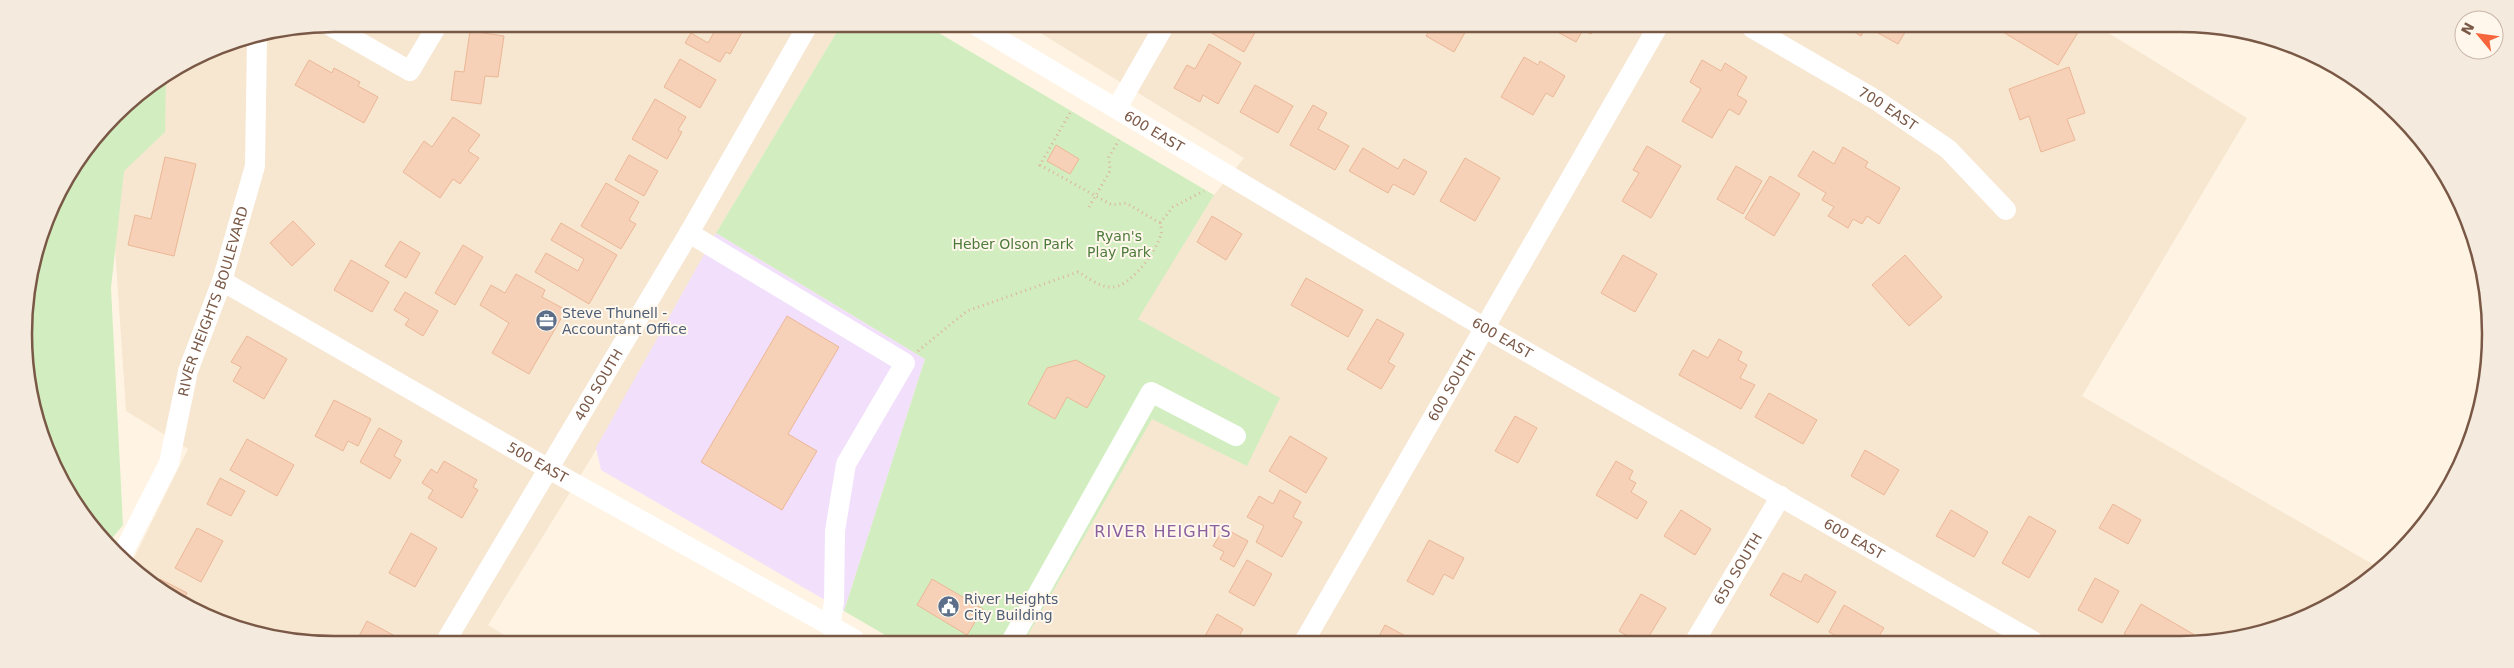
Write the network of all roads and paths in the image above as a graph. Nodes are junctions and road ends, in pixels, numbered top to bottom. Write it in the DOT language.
graph roads {
  1 [pos="342,32"];
  2 [pos="433,32"];
  3 [pos="804,32"];
  4 [pos="987,32"];
  5 [pos="1161,32"];
  6 [pos="1655,32"];
  7 [pos="1759,32"];
  8 [pos="257,43"];
  9 [pos="1117,108"];
  10 [pos="1071,111"];
  11 [pos="1119,140"];
  12 [pos="1204,191"];
  13 [pos="1095,196"];
  14 [pos="1089,206"];
  15 [pos="2006,210"];
  16 [pos="1160,223"];
  17 [pos="689,233"];
  18 [pos="222,281"];
  19 [pos="1485,328"];
  20 [pos="905,363"];
  21 [pos="1236,436"];
  22 [pos="547,468"];
  23 [pos="1781,496"];
  24 [pos="124,550"];
  25 [pos="843,635"];
  26 [pos="449,636"];
  27 [pos="1014,636"];
  28 [pos="1307,636"];
  29 [pos="1698,636"];
  30 [pos="2022,636"];
  1 -- 2 [label="street"];
  3 -- 17 [label="street, 400 SOUTH"];
  4 -- 9 [label="street, 600 EAST"];
  5 -- 9 [label="street"];
  6 -- 19 [label="street, 600 SOUTH"];
  7 -- 15 [label="street, 700 EAST"];
  8 -- 18 [label="street, RIVER HEIGHTS BOULEVARD"];
  9 -- 19 [label="street, 600 EAST"];
  10 -- 13 [label="path"];
  11 -- 13 [label="path"];
  12 -- 16 [label="path"];
  13 -- 14 [label="path"];
  13 -- 16 [label="path"];
  16 -- 20 [label="path"];
  17 -- 20 [label="street"];
  17 -- 22 [label="street, 400 SOUTH"];
  18 -- 22 [label="street, 500 EAST"];
  18 -- 24 [label="street, RIVER HEIGHTS BOULEVARD"];
  19 -- 23 [label="street, 600 EAST"];
  19 -- 28 [label="street, 600 SOUTH"];
  20 -- 25 [label="street"];
  21 -- 27 [label="street"];
  22 -- 25 [label="street, 500 EAST"];
  22 -- 26 [label="street, 400 SOUTH"];
  23 -- 29 [label="street, 650 SOUTH"];
  23 -- 30 [label="street, 600 EAST"];
}
